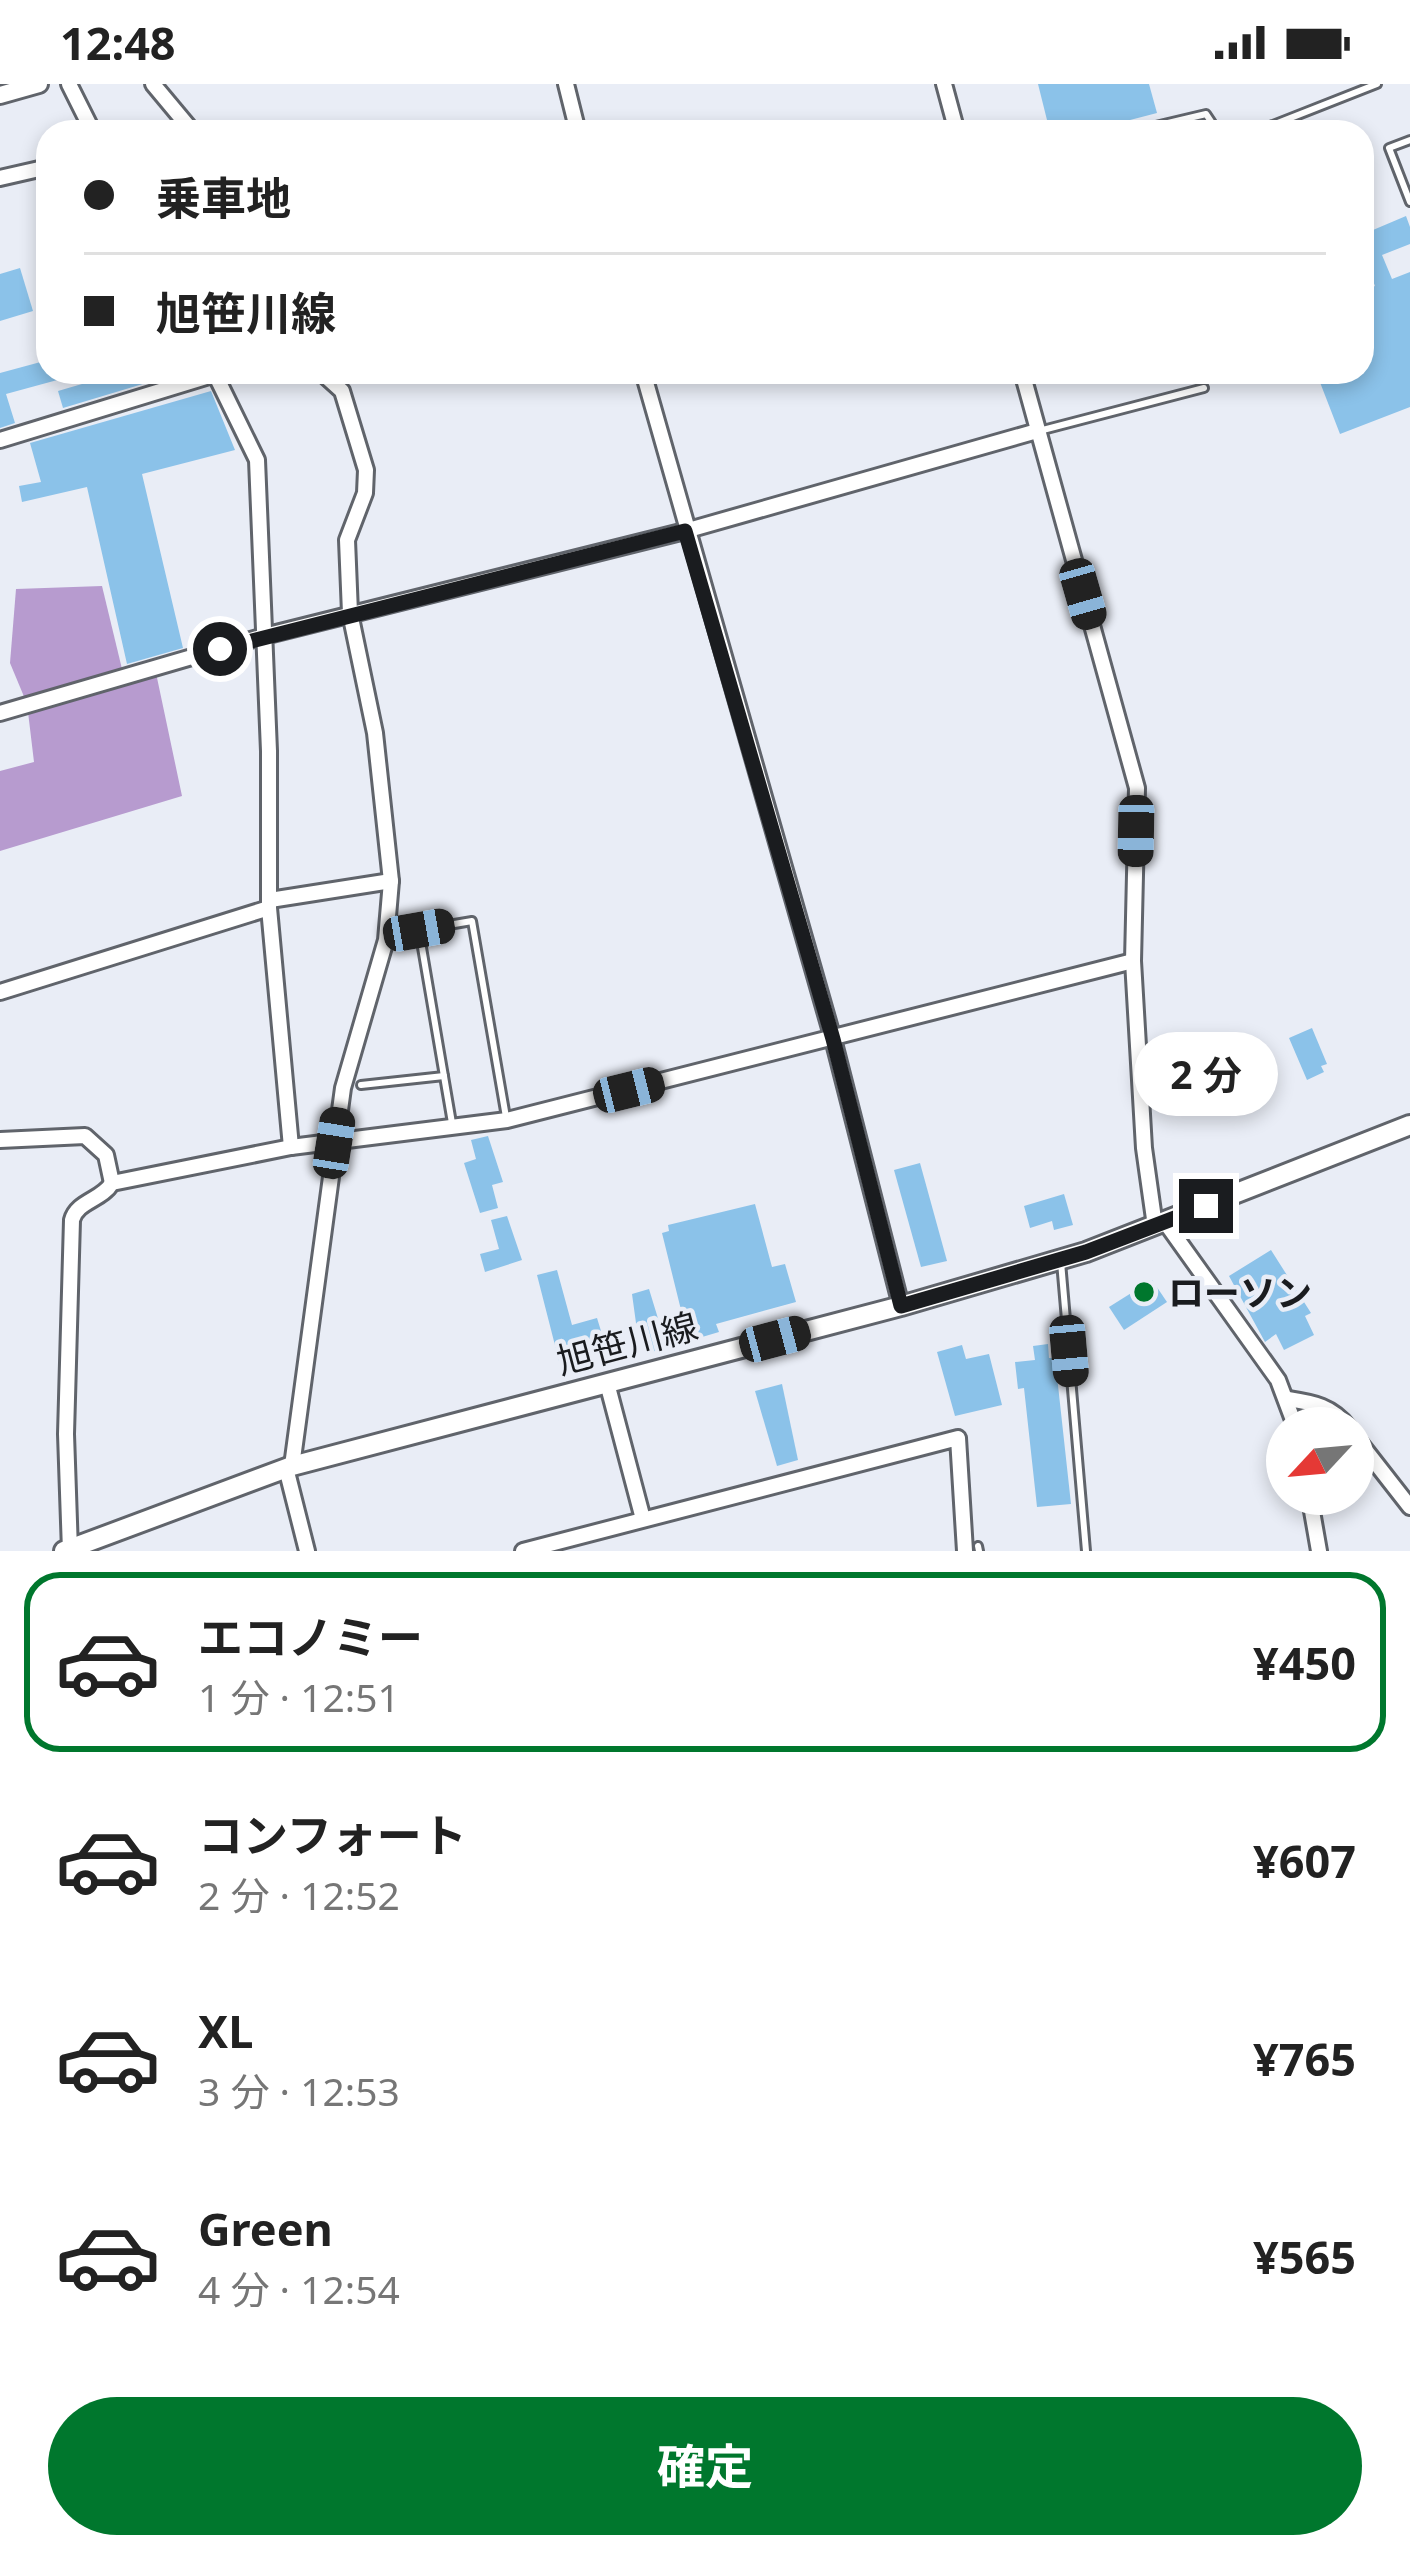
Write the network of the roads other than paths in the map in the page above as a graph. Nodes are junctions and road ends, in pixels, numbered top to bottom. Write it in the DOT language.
graph roads {
  1 [pos="39,84"];
  2 [pos="69,84"];
  3 [pos="153,84"];
  4 [pos="566,84"];
  5 [pos="944,84"];
  6 [pos="1377,84"];
  7 [pos="0,94"];
  8 [pos="87,120"];
  9 [pos="183,120"];
  10 [pos="575,120"];
  11 [pos="954,120"];
  12 [pos="1181,120"];
  13 [pos="1210,120"];
  14 [pos="1286,120"];
  15 [pos="1410,140"];
  16 [pos="36,170"];
  17 [pos="0,178"];
  18 [pos="1410,202"];
  19 [pos="182,384"];
  20 [pos="223,384"];
  21 [pos="334,384"];
  22 [pos="646,384"];
  23 [pos="1025,384"];
  24 [pos="1204,388"];
  25 [pos="1037,431"];
  26 [pos="0,440"];
  27 [pos="685,531"];
  28 [pos="350,613"];
  29 [pos="264,636"];
  30 [pos="0,713"];
  31 [pos="391,880"];
  32 [pos="270,904"];
  33 [pos="1133,961"];
  34 [pos="0,992"];
  35 [pos="833,1039"];
  36 [pos="444,1076"];
  37 [pos="361,1085"];
  38 [pos="507,1120"];
  39 [pos="1410,1125"];
  40 [pos="453,1128"];
  41 [pos="0,1140"];
  42 [pos="334,1143"];
  43 [pos="291,1147"];
  44 [pos="112,1183"];
  45 [pos="1160,1224"];
  46 [pos="1061,1259"];
  47 [pos="901,1306"];
  48 [pos="607,1383"];
  49 [pos="1288,1399"];
  50 [pos="1290,1407"];
  51 [pos="1324,1407"];
  52 [pos="1374,1461"];
  53 [pos="289,1467"];
  54 [pos="1410,1507"];
  55 [pos="1313,1515"];
  56 [pos="643,1519"];
  57 [pos="974,1549"];
  58 [pos="68,1550"];
  59 [pos="307,1551"];
  60 [pos="523,1551"];
  61 [pos="1086,1551"];
  62 [pos="1319,1551"];
  1 -- 7 [label="street"];
  2 -- 8 [label="street"];
  3 -- 9 [label="street"];
  4 -- 10 [label="street"];
  5 -- 11 [label="street"];
  6 -- 14 [label="lane"];
  12 -- 13 [label="lane"];
  15 -- 18 [label="lane"];
  16 -- 17 [label="street"];
  19 -- 26 [label="street"];
  20 -- 29 [label="street"];
  21 -- 28 [label="street"];
  22 -- 27 [label="street"];
  23 -- 25 [label="street"];
  24 -- 25 [label="lane"];
  25 -- 27 [label="street"];
  25 -- 33 [label="street"];
  27 -- 28 [label="street"];
  27 -- 35 [label="street"];
  28 -- 29 [label="street"];
  28 -- 31 [label="street"];
  29 -- 30 [label="street"];
  29 -- 32 [label="street"];
  31 -- 32 [label="street"];
  31 -- 42 [label="street"];
  32 -- 34 [label="street"];
  32 -- 43 [label="street"];
  33 -- 35 [label="street"];
  33 -- 45 [label="street"];
  35 -- 38 [label="street"];
  35 -- 47 [label="street"];
  36 -- 37 [label="lane"];
  36 -- 38 [label="lane"];
  36 -- 40 [label="lane"];
  38 -- 40 [label="street"];
  39 -- 45 [label="main road, 旭笹川線"];
  40 -- 42 [label="street"];
  41 -- 44 [label="street"];
  42 -- 43 [label="street"];
  42 -- 53 [label="street"];
  43 -- 44 [label="street"];
  44 -- 58 [label="street"];
  45 -- 46 [label="main road, 旭笹川線"];
  45 -- 49 [label="street"];
  46 -- 47 [label="main road, 旭笹川線"];
  46 -- 61 [label="lane"];
  47 -- 48 [label="main road, 旭笹川線"];
  48 -- 53 [label="main road, 旭笹川線"];
  48 -- 56 [label="street"];
  49 -- 50 [label="street"];
  49 -- 51 [label="street"];
  52 -- 54 [label="street"];
  53 -- 58 [label="main road, 旭笹川線"];
  53 -- 59 [label="street"];
  55 -- 62 [label="street"];
  56 -- 57 [label="street"];
  56 -- 60 [label="street"];
}
